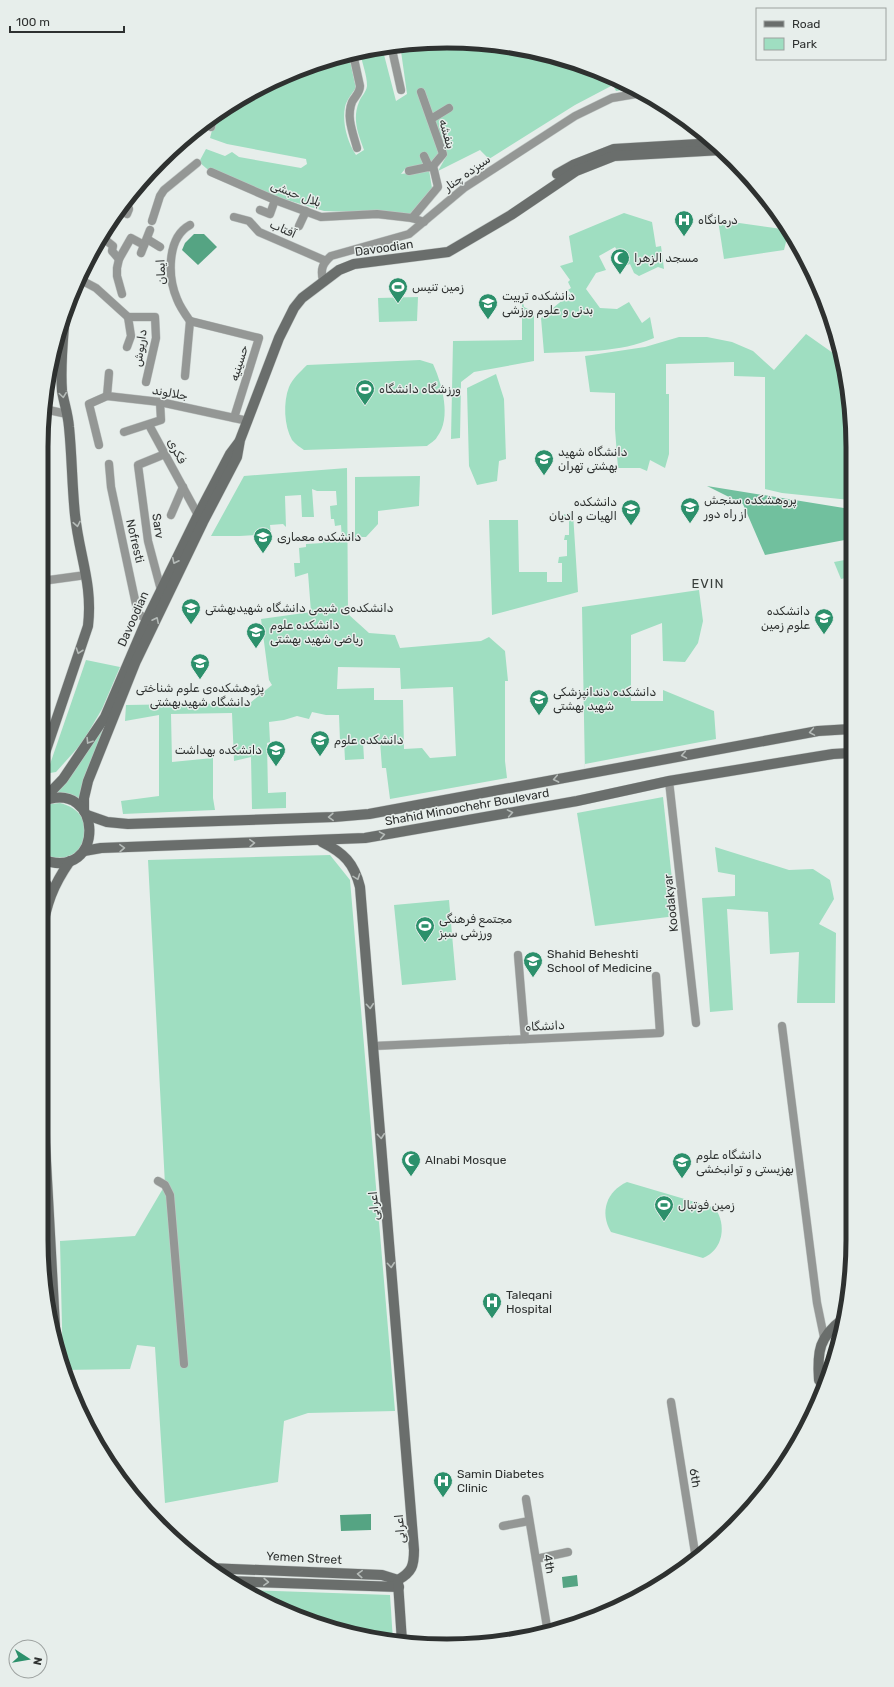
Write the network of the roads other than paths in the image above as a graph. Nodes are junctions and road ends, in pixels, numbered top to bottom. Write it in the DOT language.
graph roads {
  1 [pos="392,51"];
  2 [pos="355,59"];
  3 [pos="401,90"];
  4 [pos="421,92"];
  5 [pos="633,94"];
  6 [pos="450,108"];
  7 [pos="431,119"];
  8 [pos="706,144"];
  9 [pos="357,148"];
  10 [pos="714,150"];
  11 [pos="424,156"];
  12 [pos="197,163"];
  13 [pos="431,166"];
  14 [pos="409,171"];
  15 [pos="211,172"];
  16 [pos="275,200"];
  17 [pos="526,205"];
  18 [pos="127,209"];
  19 [pos="260,210"];
  20 [pos="306,211"];
  21 [pos="127,214"];
  22 [pos="234,218"];
  23 [pos="412,218"];
  24 [pos="152,221"];
  25 [pos="424,222"];
  26 [pos="190,225"];
  27 [pos="298,226"];
  28 [pos="150,230"];
  29 [pos="106,240"];
  30 [pos="144,246"];
  31 [pos="160,247"];
  32 [pos="119,259"];
  33 [pos="326,261"];
  34 [pos="323,280"];
  35 [pos="84,282"];
  36 [pos="122,294"];
  37 [pos="128,317"];
  38 [pos="190,321"];
  39 [pos="62,346"];
  40 [pos="127,348"];
  41 [pos="110,373"];
  42 [pos="185,376"];
  43 [pos="146,382"];
  44 [pos="107,396"];
  45 [pos="160,402"];
  46 [pos="50,410"];
  47 [pos="68,414"];
  48 [pos="234,418"];
  49 [pos="248,421"];
  50 [pos="149,425"];
  51 [pos="124,432"];
  52 [pos="240,440"];
  53 [pos="99,445"];
  54 [pos="165,454"];
  55 [pos="109,464"];
  56 [pos="183,487"];
  57 [pos="171,515"];
  58 [pos="198,515"];
  59 [pos="86,575"];
  60 [pos="48,579"];
  61 [pos="161,590"];
  62 [pos="147,618"];
  63 [pos="108,719"];
  64 [pos="846,729"];
  65 [pos="48,744"];
  66 [pos="846,753"];
  67 [pos="669,781"];
  68 [pos="48,795"];
  69 [pos="48,799"];
  70 [pos="86,813"];
  71 [pos="321,841"];
  72 [pos="84,851"];
  73 [pos="48,861"];
  74 [pos="70,861"];
  75 [pos="48,889"];
  76 [pos="50,896"];
  77 [pos="48,904"];
  78 [pos="518,955"];
  79 [pos="656,976"];
  80 [pos="696,1023"];
  81 [pos="782,1026"];
  82 [pos="525,1039"];
  83 [pos="374,1046"];
  84 [pos="158,1181"];
  85 [pos="48,1198"];
  86 [pos="54,1307"];
  87 [pos="836,1326"];
  88 [pos="824,1337"];
  89 [pos="184,1364"];
  90 [pos="819,1380"];
  91 [pos="671,1402"];
  92 [pos="526,1499"];
  93 [pos="530,1521"];
  94 [pos="502,1526"];
  95 [pos="568,1552"];
  96 [pos="695,1553"];
  97 [pos="536,1559"];
  98 [pos="220,1568"];
  99 [pos="290,1570"];
  100 [pos="240,1581"];
  101 [pos="290,1583"];
  102 [pos="398,1583"];
  103 [pos="547,1626"];
  104 [pos="402,1637"];
  1 -- 3 [label="street"];
  2 -- 9 [label="street"];
  4 -- 7 [label="street, بنفشه"];
  5 -- 25 [label="street, سیزده چنار"];
  6 -- 7 [label="street"];
  7 -- 13 [label="street, بنفشه"];
  8 -- 17 [label="main road, Davoodian"];
  10 -- 17 [label="main road, Davoodian"];
  11 -- 13 [label="street"];
  12 -- 24 [label="street"];
  13 -- 14 [label="street"];
  13 -- 23 [label="street"];
  15 -- 16 [label="street, بلال حبشی"];
  16 -- 19 [label="street"];
  16 -- 20 [label="street, بلال حبشی"];
  17 -- 34 [label="main road, Davoodian"];
  18 -- 21 [label="street"];
  20 -- 23 [label="street, بلال حبشی"];
  20 -- 27 [label="street"];
  22 -- 33 [label="street, آفتاب"];
  23 -- 25 [label="street, بلال حبشی"];
  25 -- 33 [label="street, سیزده چنار"];
  26 -- 38 [label="street, ایمان"];
  28 -- 30 [label="street"];
  29 -- 32 [label="street"];
  30 -- 31 [label="street"];
  30 -- 32 [label="street"];
  32 -- 36 [label="street"];
  33 -- 34 [label="street"];
  34 -- 49 [label="main road, Davoodian"];
  35 -- 37 [label="street"];
  37 -- 40 [label="street"];
  37 -- 43 [label="street, داریوش"];
  38 -- 42 [label="street"];
  38 -- 48 [label="street, حسینیه"];
  39 -- 47 [label="main road, one-way"];
  41 -- 44 [label="street"];
  44 -- 45 [label="street, جلالوند"];
  44 -- 53 [label="street"];
  45 -- 48 [label="street, جلالوند"];
  45 -- 50 [label="street"];
  46 -- 47 [label="street"];
  47 -- 59 [label="main road, one-way"];
  48 -- 49 [label="street, جلالوند"];
  49 -- 52 [label="main road, Davoodian"];
  50 -- 51 [label="street"];
  50 -- 54 [label="street, فکری"];
  52 -- 58 [label="main road, Davoodian"];
  63 -- 52 [label="main road, Davoodian, one-way"];
  54 -- 56 [label="street, فکری"];
  54 -- 61 [label="street, Sarv"];
  55 -- 62 [label="street, Nofresti"];
  56 -- 57 [label="street"];
  56 -- 58 [label="street, فکری"];
  58 -- 61 [label="main road, Davoodian, one-way"];
  59 -- 60 [label="street"];
  59 -- 65 [label="main road, one-way"];
  61 -- 62 [label="main road, Davoodian"];
  62 -- 63 [label="main road, Davoodian"];
  63 -- 68 [label="main road, Davoodian, one-way"];
  63 -- 70 [label="main road, Davoodian"];
  64 -- 70 [label="main road, Shahid Minoochehr Boulevard, one-way"];
  66 -- 67 [label="main road, Shahid Minoochehr Boulevard"];
  71 -- 67 [label="main road, Shahid Minoochehr Boulevard, one-way"];
  67 -- 80 [label="street, Koodakyar"];
  69 -- 70 [label="main road, Shahid Minoochehr Boulevard"];
  70 -- 72 [label="main road, Davoodian"];
  72 -- 71 [label="main road, Shahid Minoochehr Boulevard, one-way"];
  71 -- 83 [label="main road, اعرابی, one-way"];
  72 -- 74 [label="main road"];
  73 -- 74 [label="main road"];
  74 -- 76 [label="main road"];
  75 -- 76 [label="main road"];
  76 -- 77 [label="main road"];
  78 -- 82 [label="street"];
  79 -- 82 [label="street, دانشگاه"];
  81 -- 88 [label="street"];
  82 -- 83 [label="street, دانشگاه"];
  83 -- 102 [label="main road, اعرابی, one-way"];
  84 -- 89 [label="street"];
  85 -- 86 [label="main road"];
  87 -- 88 [label="main road"];
  88 -- 90 [label="main road"];
  91 -- 96 [label="street, 6th"];
  92 -- 93 [label="street, 4th"];
  93 -- 94 [label="street"];
  93 -- 97 [label="street, 4th"];
  95 -- 97 [label="street"];
  97 -- 103 [label="street, 4th"];
  98 -- 99 [label="main road, Yemen Street"];
  99 -- 101 [label="main road"];
  102 -- 99 [label="main road, Yemen Street, one-way"];
  100 -- 101 [label="main road, Yemen Street, one-way"];
  101 -- 102 [label="main road, Yemen Street"];
  102 -- 104 [label="main road"];
}
